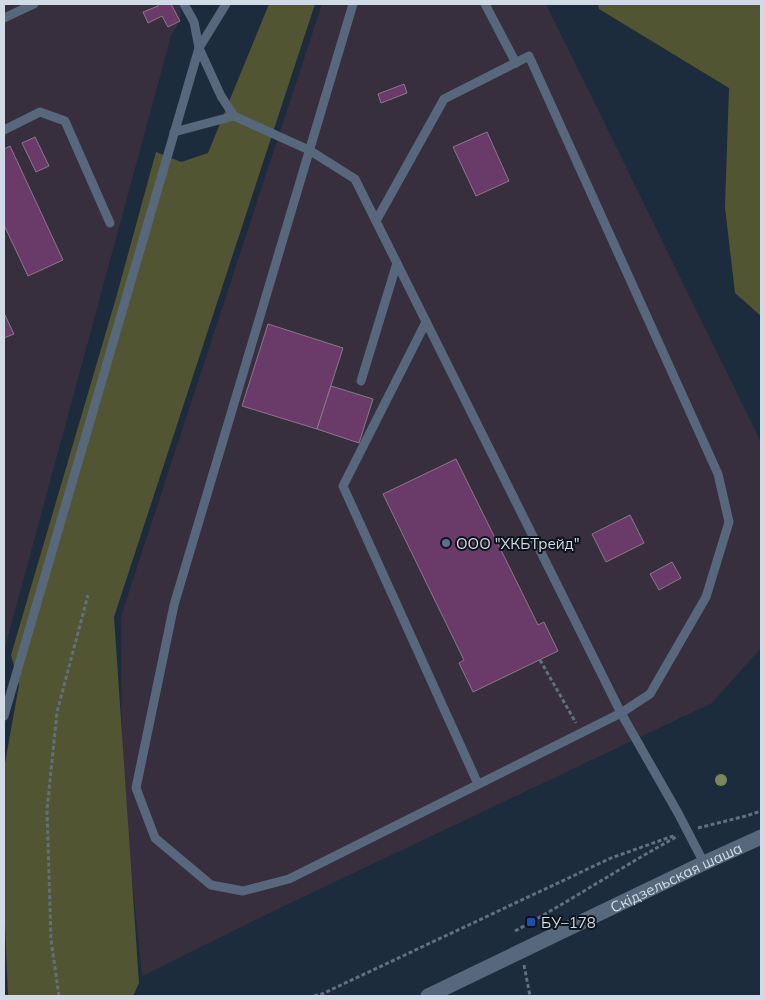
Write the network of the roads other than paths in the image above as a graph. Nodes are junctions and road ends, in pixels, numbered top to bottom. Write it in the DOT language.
graph roads {
  1 [pos="34,4"];
  2 [pos="184,4"];
  3 [pos="226,4"];
  4 [pos="353,4"];
  5 [pos="484,4"];
  6 [pos="4,18"];
  7 [pos="200,48"];
  8 [pos="516,63"];
  9 [pos="234,116"];
  10 [pos="4,130"];
  11 [pos="174,132"];
  12 [pos="309,150"];
  13 [pos="376,221"];
  14 [pos="110,223"];
  15 [pos="397,263"];
  16 [pos="426,322"];
  17 [pos="361,381"];
  18 [pos="621,713"];
  19 [pos="4,716"];
  20 [pos="478,784"];
  21 [pos="761,837"];
  22 [pos="704,863"];
  23 [pos="428,996"];
  1 -- 6 [label="lane"];
  2 -- 7 [label="lane"];
  3 -- 7 [label="lane"];
  4 -- 12 [label="lane"];
  5 -- 8 [label="lane"];
  7 -- 9 [label="lane"];
  7 -- 11 [label="lane"];
  8 -- 13 [label="lane"];
  8 -- 18 [label="lane"];
  9 -- 11 [label="lane"];
  9 -- 12 [label="lane"];
  10 -- 14 [label="lane"];
  11 -- 19 [label="lane"];
  12 -- 13 [label="lane"];
  12 -- 20 [label="lane"];
  13 -- 15 [label="lane"];
  15 -- 16 [label="lane"];
  15 -- 17 [label="lane"];
  16 -- 18 [label="lane"];
  16 -- 20 [label="lane"];
  18 -- 20 [label="lane"];
  18 -- 22 [label="lane"];
  21 -- 22 [label="street, Скідзельская шаша"];
  22 -- 23 [label="street, Скідзельская шаша"];
}
